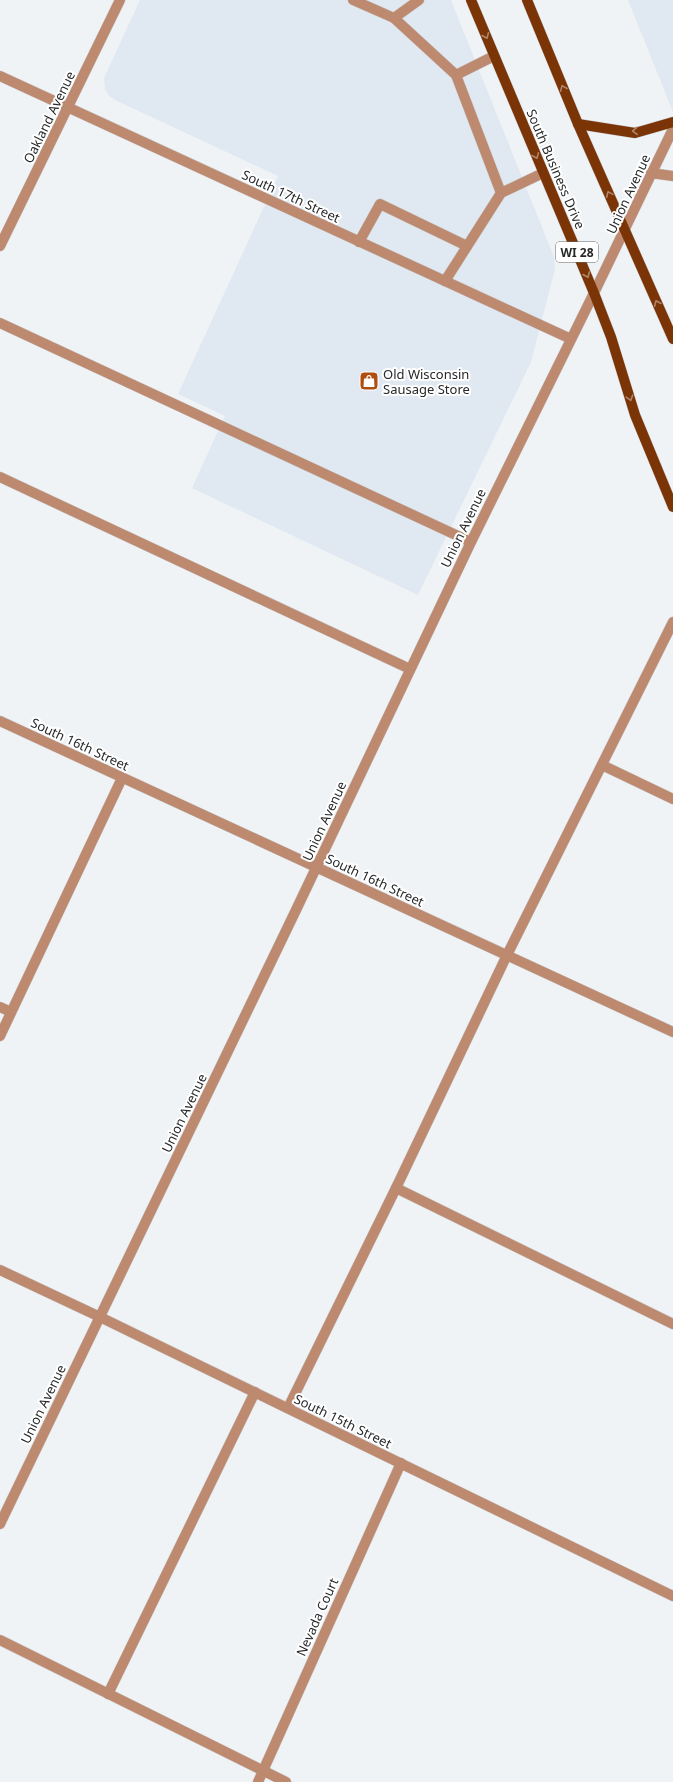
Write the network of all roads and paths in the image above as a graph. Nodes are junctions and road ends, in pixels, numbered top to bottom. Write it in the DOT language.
graph roads {
  1 [pos="120,0"];
  2 [pos="353,0"];
  3 [pos="419,0"];
  4 [pos="471,0"];
  5 [pos="527,0"];
  6 [pos="394,18"];
  7 [pos="494,56"];
  8 [pos="456,75"];
  9 [pos="0,76"];
  10 [pos="68,107"];
  11 [pos="673,122"];
  12 [pos="578,124"];
  13 [pos="673,129"];
  14 [pos="543,173"];
  15 [pos="652,173"];
  16 [pos="673,176"];
  17 [pos="501,192"];
  18 [pos="625,229"];
  19 [pos="359,242"];
  20 [pos="0,246"];
  21 [pos="467,246"];
  22 [pos="445,281"];
  23 [pos="594,294"];
  24 [pos="0,324"];
  25 [pos="572,339"];
  26 [pos="673,339"];
  27 [pos="0,477"];
  28 [pos="673,507"];
  29 [pos="470,542"];
  30 [pos="673,622"];
  31 [pos="410,669"];
  32 [pos="0,721"];
  33 [pos="602,765"];
  34 [pos="122,778"];
  35 [pos="673,799"];
  36 [pos="317,867"];
  37 [pos="507,955"];
  38 [pos="0,1007"];
  39 [pos="11,1012"];
  40 [pos="673,1032"];
  41 [pos="0,1036"];
  42 [pos="396,1188"];
  43 [pos="0,1270"];
  44 [pos="100,1317"];
  45 [pos="673,1324"];
  46 [pos="255,1392"];
  47 [pos="288,1408"];
  48 [pos="401,1464"];
  49 [pos="0,1524"];
  50 [pos="673,1596"];
  51 [pos="0,1640"];
  52 [pos="108,1694"];
  53 [pos="263,1771"];
  54 [pos="258,1782"];
  55 [pos="286,1782"];
  1 -- 10 [label="street, Oakland Avenue"];
  2 -- 6 [label="street"];
  3 -- 6 [label="street"];
  4 -- 7 [label="main road, South Business Drive / WI 28, one-way"];
  12 -- 5 [label="main road, one-way"];
  6 -- 8 [label="street"];
  7 -- 8 [label="street"];
  7 -- 14 [label="main road, South Business Drive / WI 28, one-way"];
  8 -- 17 [label="street"];
  9 -- 10 [label="street, South 17th Street"];
  10 -- 19 [label="street, South 17th Street"];
  10 -- 20 [label="street, Oakland Avenue"];
  11 -- 12 [label="main road, one-way"];
  18 -- 12 [label="main road, one-way"];
  13 -- 15 [label="street, Union Avenue"];
  14 -- 17 [label="street"];
  14 -- 23 [label="main road, South Business Drive / WI 28, one-way"];
  15 -- 16 [label="street"];
  15 -- 18 [label="street, Union Avenue"];
  17 -- 21 [label="street"];
  18 -- 23 [label="street, Union Avenue"];
  26 -- 18 [label="main road, one-way"];
  19 -- 21 [label="street"];
  19 -- 22 [label="street, South 17th Street"];
  21 -- 22 [label="street"];
  22 -- 25 [label="street, South 17th Street"];
  23 -- 25 [label="street, Union Avenue"];
  23 -- 28 [label="main road, South Business Drive / WI 28, one-way"];
  24 -- 29 [label="street"];
  25 -- 29 [label="street, Union Avenue"];
  27 -- 31 [label="street"];
  29 -- 31 [label="street, Union Avenue"];
  30 -- 33 [label="street"];
  31 -- 36 [label="street, Union Avenue"];
  32 -- 34 [label="street, South 16th Street"];
  33 -- 35 [label="street"];
  33 -- 37 [label="street"];
  34 -- 36 [label="street, South 16th Street"];
  34 -- 39 [label="street"];
  36 -- 37 [label="street, South 16th Street"];
  36 -- 44 [label="street, Union Avenue"];
  37 -- 40 [label="street, South 16th Street"];
  37 -- 42 [label="street"];
  38 -- 39 [label="street"];
  39 -- 41 [label="street"];
  42 -- 45 [label="street"];
  42 -- 47 [label="street"];
  43 -- 44 [label="street, South 15th Street"];
  44 -- 46 [label="street, South 15th Street"];
  44 -- 49 [label="street, Union Avenue"];
  46 -- 47 [label="street, South 15th Street"];
  46 -- 52 [label="street"];
  47 -- 48 [label="street, South 15th Street"];
  48 -- 50 [label="street, South 15th Street"];
  48 -- 53 [label="street, Nevada Court"];
  51 -- 52 [label="street"];
  52 -- 53 [label="street"];
  53 -- 54 [label="street, Nevada Court"];
  53 -- 55 [label="street"];
}
